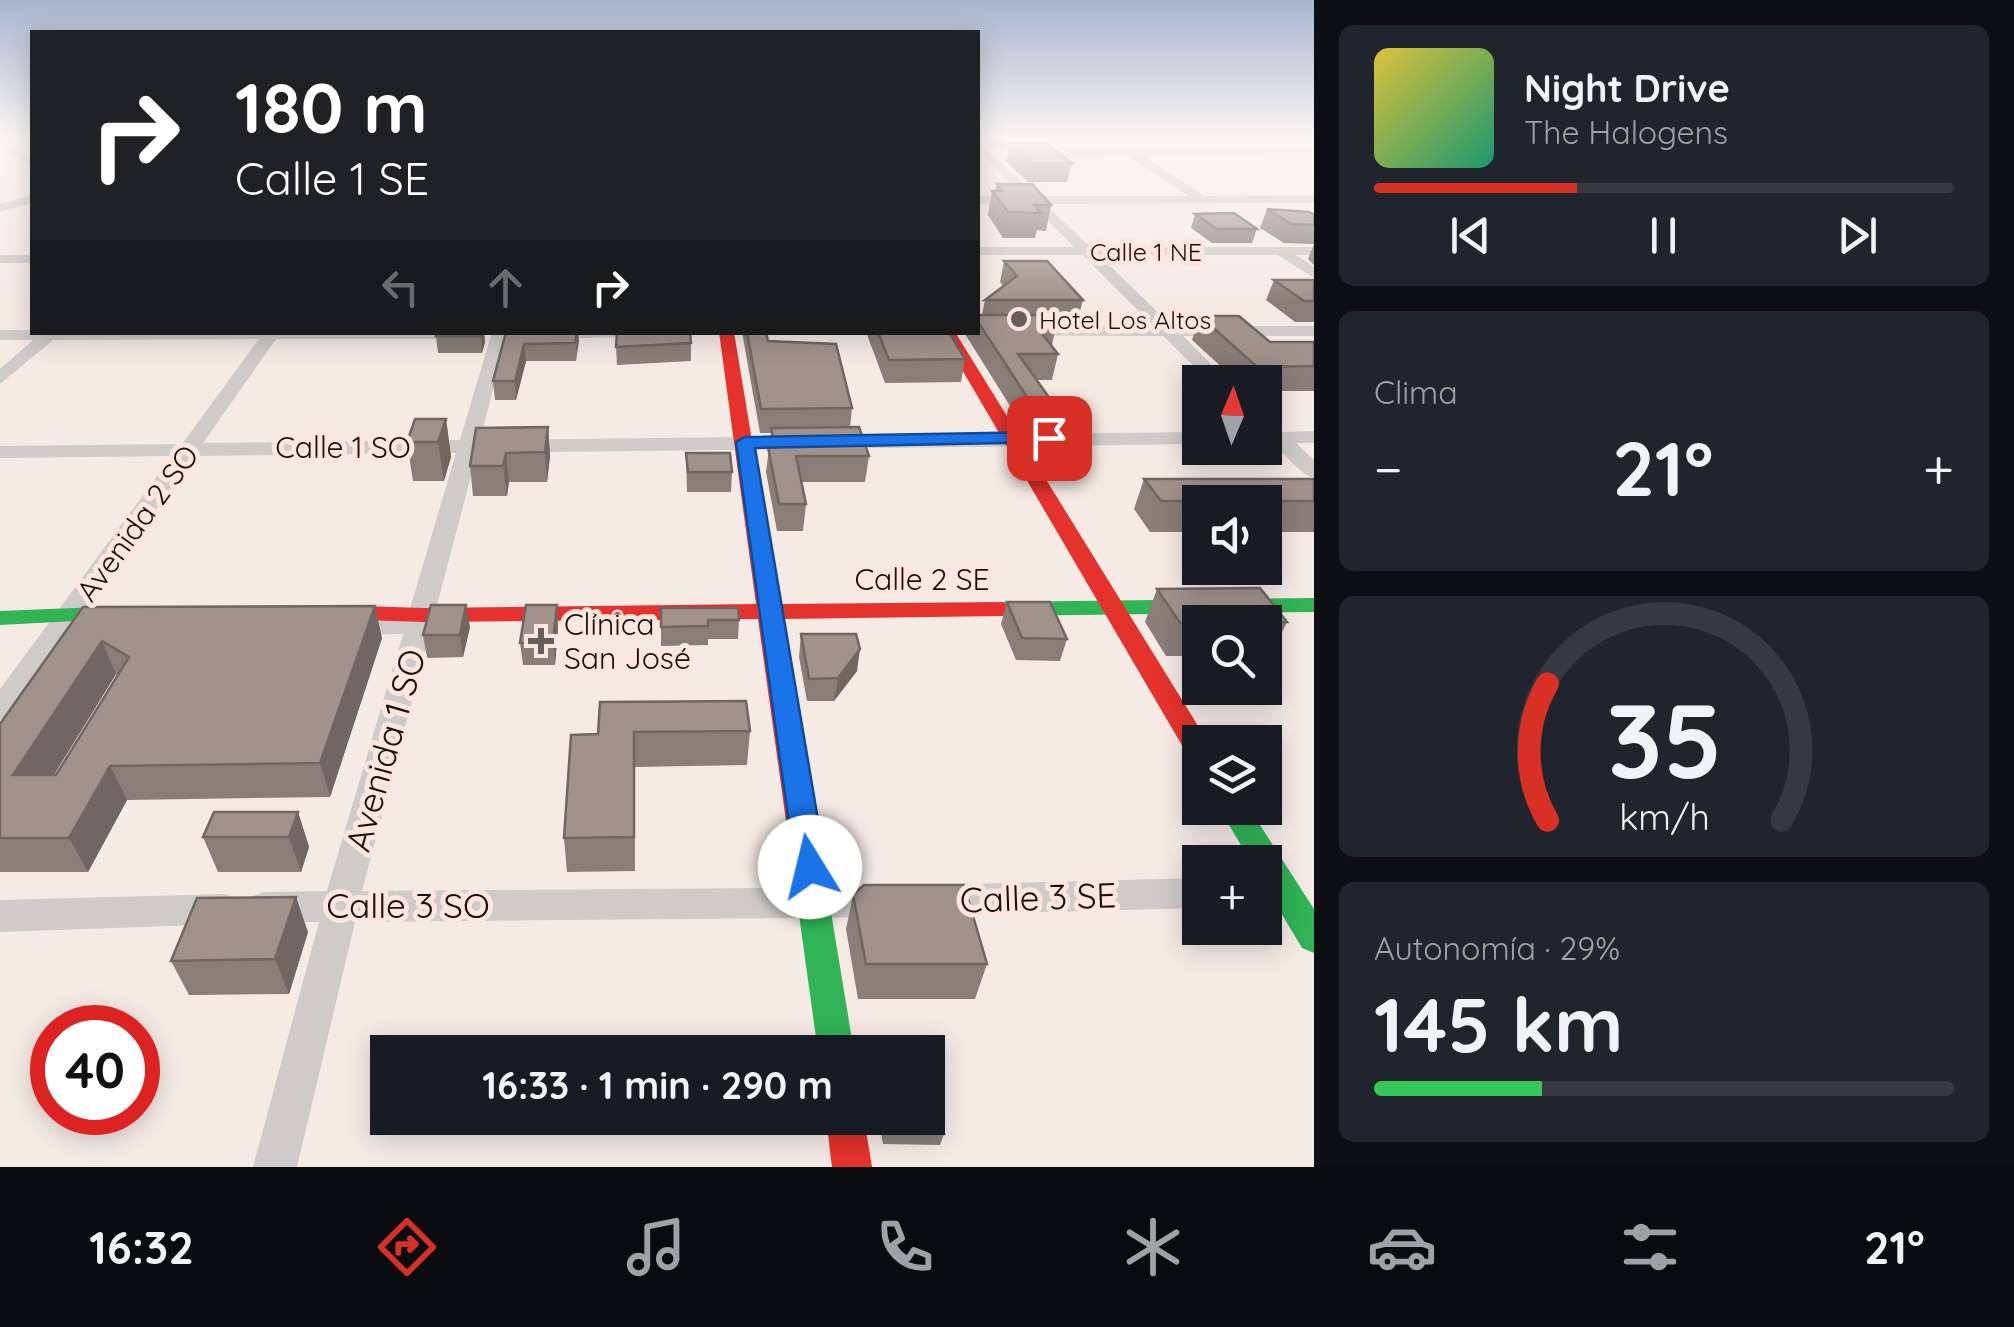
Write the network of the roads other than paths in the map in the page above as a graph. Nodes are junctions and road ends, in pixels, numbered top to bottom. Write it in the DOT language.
graph roads {
  1 [pos="1027,193"];
  2 [pos="1192,193"];
  3 [pos="30,197"];
  4 [pos="0,198"];
  5 [pos="30,198"];
  6 [pos="1200,199"];
  7 [pos="1314,199"];
  8 [pos="980,200"];
  9 [pos="1034,200"];
  10 [pos="0,208"];
  11 [pos="1229,218"];
  12 [pos="1262,239"];
  13 [pos="980,251"];
  14 [pos="1086,251"];
  15 [pos="1281,251"];
  16 [pos="1314,251"];
  17 [pos="0,259"];
  18 [pos="30,259"];
  19 [pos="1314,274"];
  20 [pos="980,330"];
  21 [pos="1314,331"];
  22 [pos="1167,332"];
  23 [pos="30,334"];
  24 [pos="0,335"];
  25 [pos="50,335"];
  26 [pos="271,335"];
  27 [pos="514,335"];
  28 [pos="727,335"];
  29 [pos="949,335"];
  30 [pos="1202,365"];
  31 [pos="0,380"];
  32 [pos="1282,434"];
  33 [pos="1012,438"];
  34 [pos="1182,438"];
  35 [pos="1314,438"];
  36 [pos="745,442"];
  37 [pos="1282,444"];
  38 [pos="470,446"];
  39 [pos="192,448"];
  40 [pos="0,452"];
  41 [pos="1314,472"];
  42 [pos="1314,605"];
  43 [pos="1111,608"];
  44 [pos="771,610"];
  45 [pos="424,614"];
  46 [pos="0,618"];
  47 [pos="67,618"];
  48 [pos="145,620"];
  49 [pos="303,620"];
  50 [pos="0,710"];
  51 [pos="1183,725"];
  52 [pos="1245,825"];
  53 [pos="1288,891"];
  54 [pos="1182,894"];
  55 [pos="816,904"];
  56 [pos="341,905"];
  57 [pos="0,916"];
  58 [pos="1314,938"];
  59 [pos="834,1035"];
  60 [pos="848,1135"];
  61 [pos="276,1167"];
  62 [pos="852,1167"];
  1 -- 9 [label="street"];
  2 -- 6 [label="street"];
  3 -- 4 [label="street"];
  5 -- 10 [label="street"];
  6 -- 7 [label="street"];
  6 -- 9 [label="street"];
  6 -- 11 [label="street"];
  8 -- 9 [label="street"];
  9 -- 14 [label="street"];
  12 -- 15 [label="street"];
  13 -- 14 [label="street, Calle 1 NE"];
  14 -- 15 [label="street, Calle 1 NE"];
  14 -- 22 [label="street"];
  15 -- 16 [label="street, Calle 1 NE"];
  15 -- 19 [label="street"];
  17 -- 18 [label="street"];
  20 -- 22 [label="street"];
  21 -- 22 [label="street"];
  22 -- 30 [label="street"];
  23 -- 24 [label="street"];
  25 -- 31 [label="street"];
  26 -- 39 [label="street, Avenida 2 SO"];
  27 -- 38 [label="street, Avenida 1 SO"];
  28 -- 36 [label="street"];
  29 -- 33 [label="street"];
  32 -- 35 [label="street"];
  33 -- 34 [label="street, Calle 1 SO"];
  33 -- 36 [label="street, Calle 1 SO"];
  33 -- 43 [label="street"];
  36 -- 38 [label="street, Calle 1 SO"];
  36 -- 44 [label="street"];
  37 -- 41 [label="street"];
  38 -- 39 [label="street, Calle 1 SO"];
  38 -- 45 [label="street, Avenida 1 SO"];
  39 -- 40 [label="street, Calle 1 SO"];
  39 -- 47 [label="street, Avenida 2 SO"];
  42 -- 43 [label="street, Calle 2 SE"];
  43 -- 44 [label="street, Calle 2 SE"];
  43 -- 51 [label="street"];
  44 -- 45 [label="street, Calle 2 SE"];
  44 -- 55 [label="street"];
  45 -- 49 [label="street"];
  45 -- 56 [label="street, Avenida 1 SO"];
  46 -- 47 [label="street"];
  47 -- 48 [label="street"];
  47 -- 50 [label="street, Avenida 2 SO"];
  52 -- 53 [label="street"];
  53 -- 58 [label="street"];
  54 -- 55 [label="street, Calle 3 SE"];
  55 -- 56 [label="street, Calle 3 SO"];
  55 -- 59 [label="street"];
  56 -- 57 [label="street, Calle 3 SO"];
  56 -- 61 [label="street, Avenida 1 SO"];
  60 -- 62 [label="street"];
}
